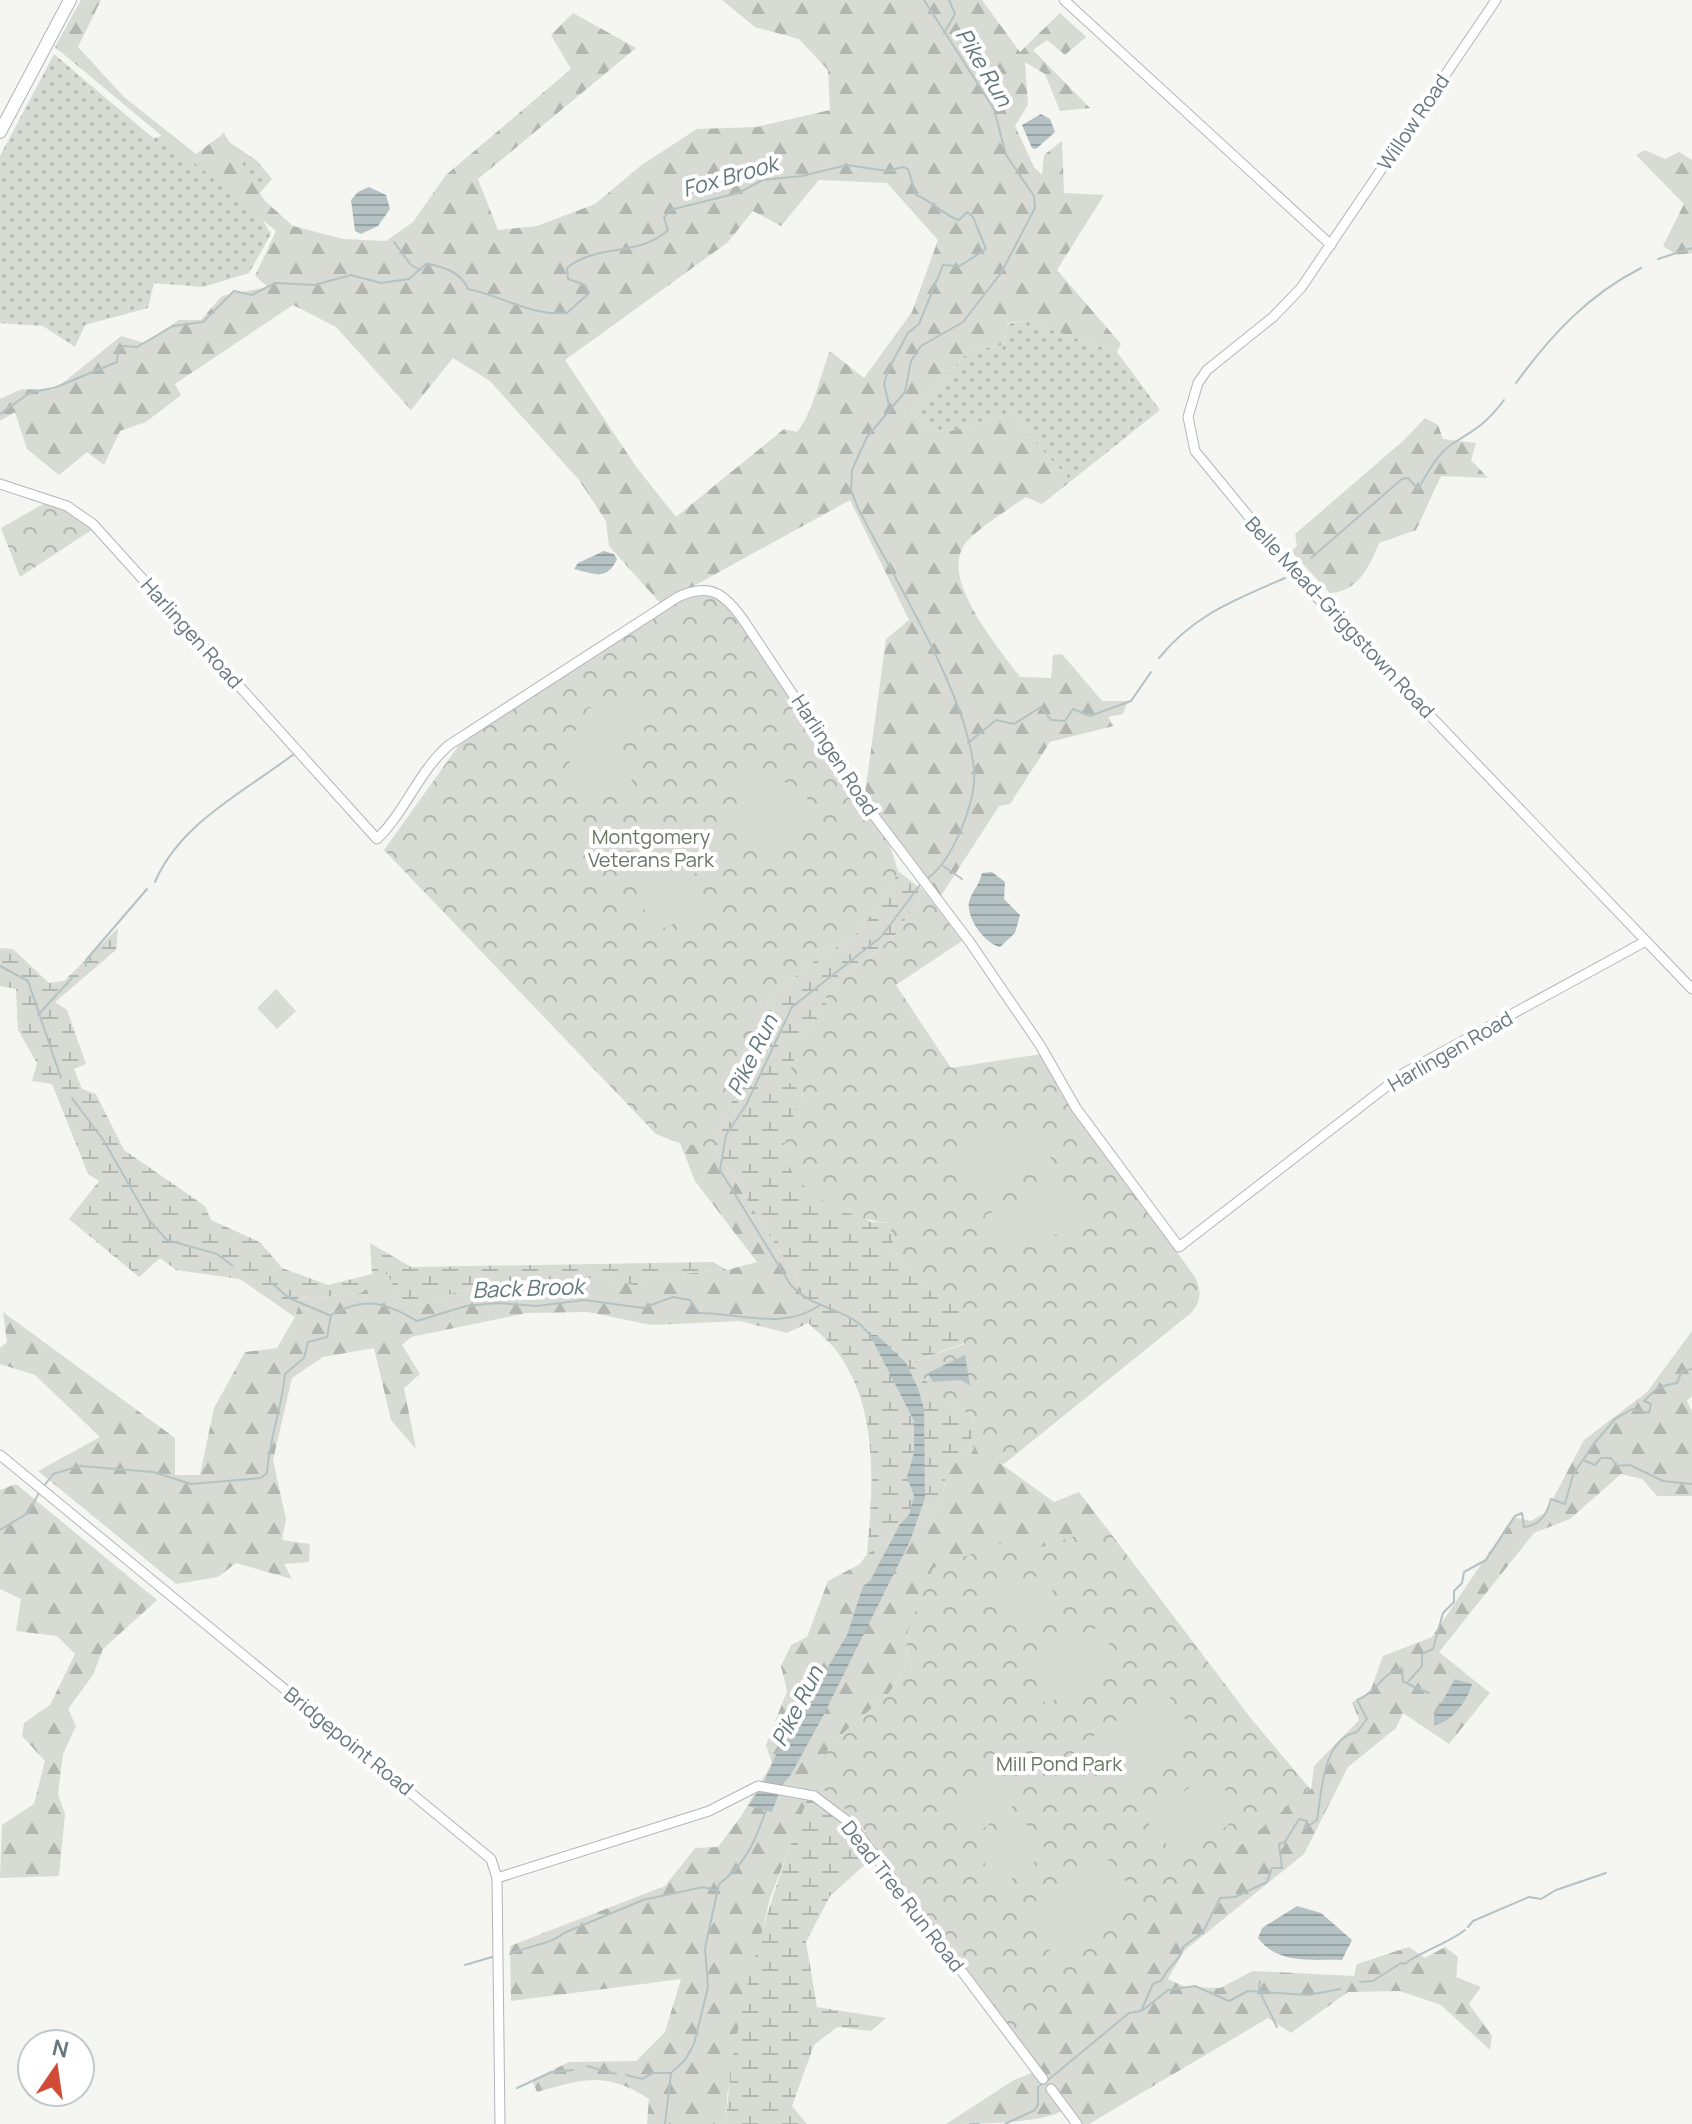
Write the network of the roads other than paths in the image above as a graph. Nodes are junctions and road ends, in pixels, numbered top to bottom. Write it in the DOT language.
graph roads {
  1 [pos="70,0"];
  2 [pos="1064,0"];
  3 [pos="1496,0"];
  4 [pos="0,132"];
  5 [pos="1331,245"];
  6 [pos="0,484"];
  7 [pos="1646,941"];
  8 [pos="1692,989"];
  9 [pos="0,1455"];
  10 [pos="497,1878"];
  11 [pos="1043,2079"];
  12 [pos="1051,2089"];
  13 [pos="500,2124"];
  14 [pos="1077,2124"];
  1 -- 4 [label="highway"];
  2 -- 5 [label="street"];
  3 -- 5 [label="street, Willow Road"];
  5 -- 7 [label="street, Belle Mead-Griggstown Road"];
  6 -- 7 [label="street, Harlingen Road"];
  7 -- 8 [label="street, Belle Mead-Griggstown Road"];
  9 -- 10 [label="street, Bridgepoint Road"];
  10 -- 11 [label="street, Dead Tree Run Road"];
  10 -- 13 [label="street"];
  12 -- 14 [label="street"];
}
